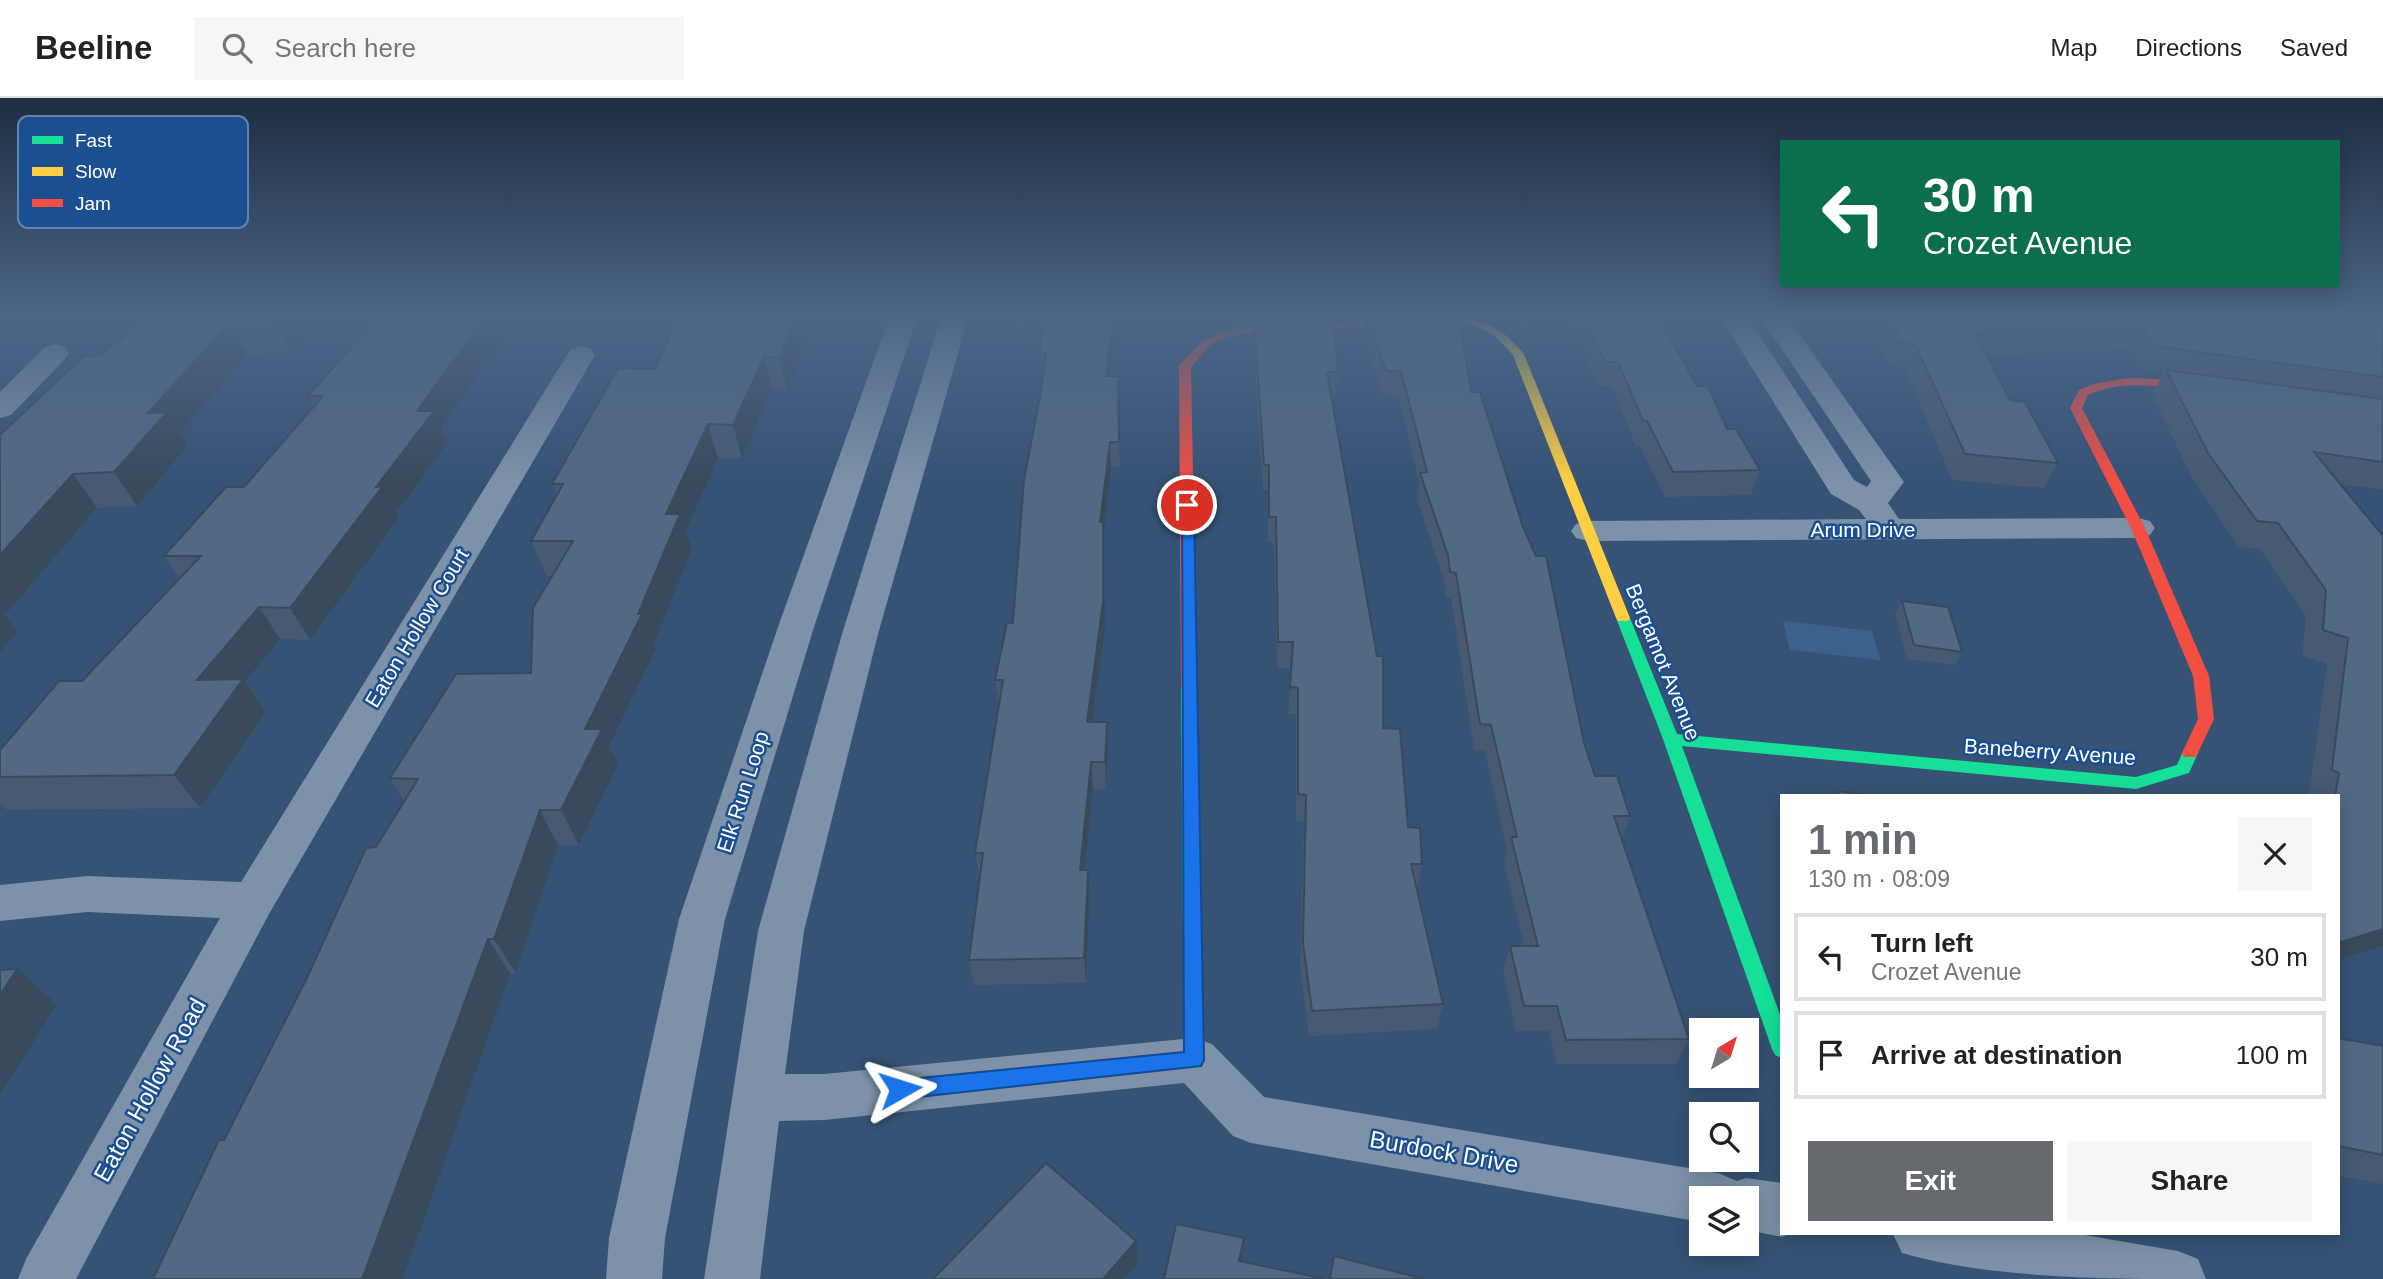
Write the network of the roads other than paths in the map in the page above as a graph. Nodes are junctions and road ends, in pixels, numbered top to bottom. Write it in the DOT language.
graph roads {
  1 [pos="35,373"];
  2 [pos="570,373"];
  3 [pos="884,373"];
  4 [pos="938,373"];
  5 [pos="1185,373"];
  6 [pos="1526,373"];
  7 [pos="1770,373"];
  8 [pos="1813,373"];
  9 [pos="2222,392"];
  10 [pos="0,409"];
  11 [pos="1880,516"];
  12 [pos="2138,528"];
  13 [pos="1588,531"];
  14 [pos="1671,738"];
  15 [pos="253,901"];
  16 [pos="0,903"];
  17 [pos="1780,1043"];
  18 [pos="1194,1060"];
  19 [pos="757,1098"];
  20 [pos="1689,1194"];
  21 [pos="1759,1206"];
  22 [pos="1780,1210"];
  23 [pos="1927,1235"];
  24 [pos="46,1279"];
  25 [pos="634,1279"];
  26 [pos="732,1279"];
  27 [pos="2178,1279"];
  1 -- 10 [label="street"];
  2 -- 15 [label="street, Eaton Hollow Court"];
  3 -- 25 [label="street, Elk Run Loop"];
  4 -- 19 [label="street"];
  5 -- 18 [label="street"];
  6 -- 13 [label="street, Bergamot Avenue"];
  7 -- 11 [label="street"];
  8 -- 11 [label="street"];
  9 -- 12 [label="street, Baneberry Avenue"];
  11 -- 12 [label="street, Arum Drive"];
  11 -- 13 [label="street, Arum Drive"];
  12 -- 14 [label="street, Baneberry Avenue"];
  13 -- 14 [label="street, Bergamot Avenue"];
  14 -- 17 [label="street, Bergamot Avenue"];
  15 -- 16 [label="street"];
  15 -- 24 [label="street, Eaton Hollow Road"];
  18 -- 19 [label="street"];
  18 -- 20 [label="street, Burdock Drive"];
  19 -- 26 [label="street"];
  21 -- 22 [label="street"];
  23 -- 27 [label="street"];
}
